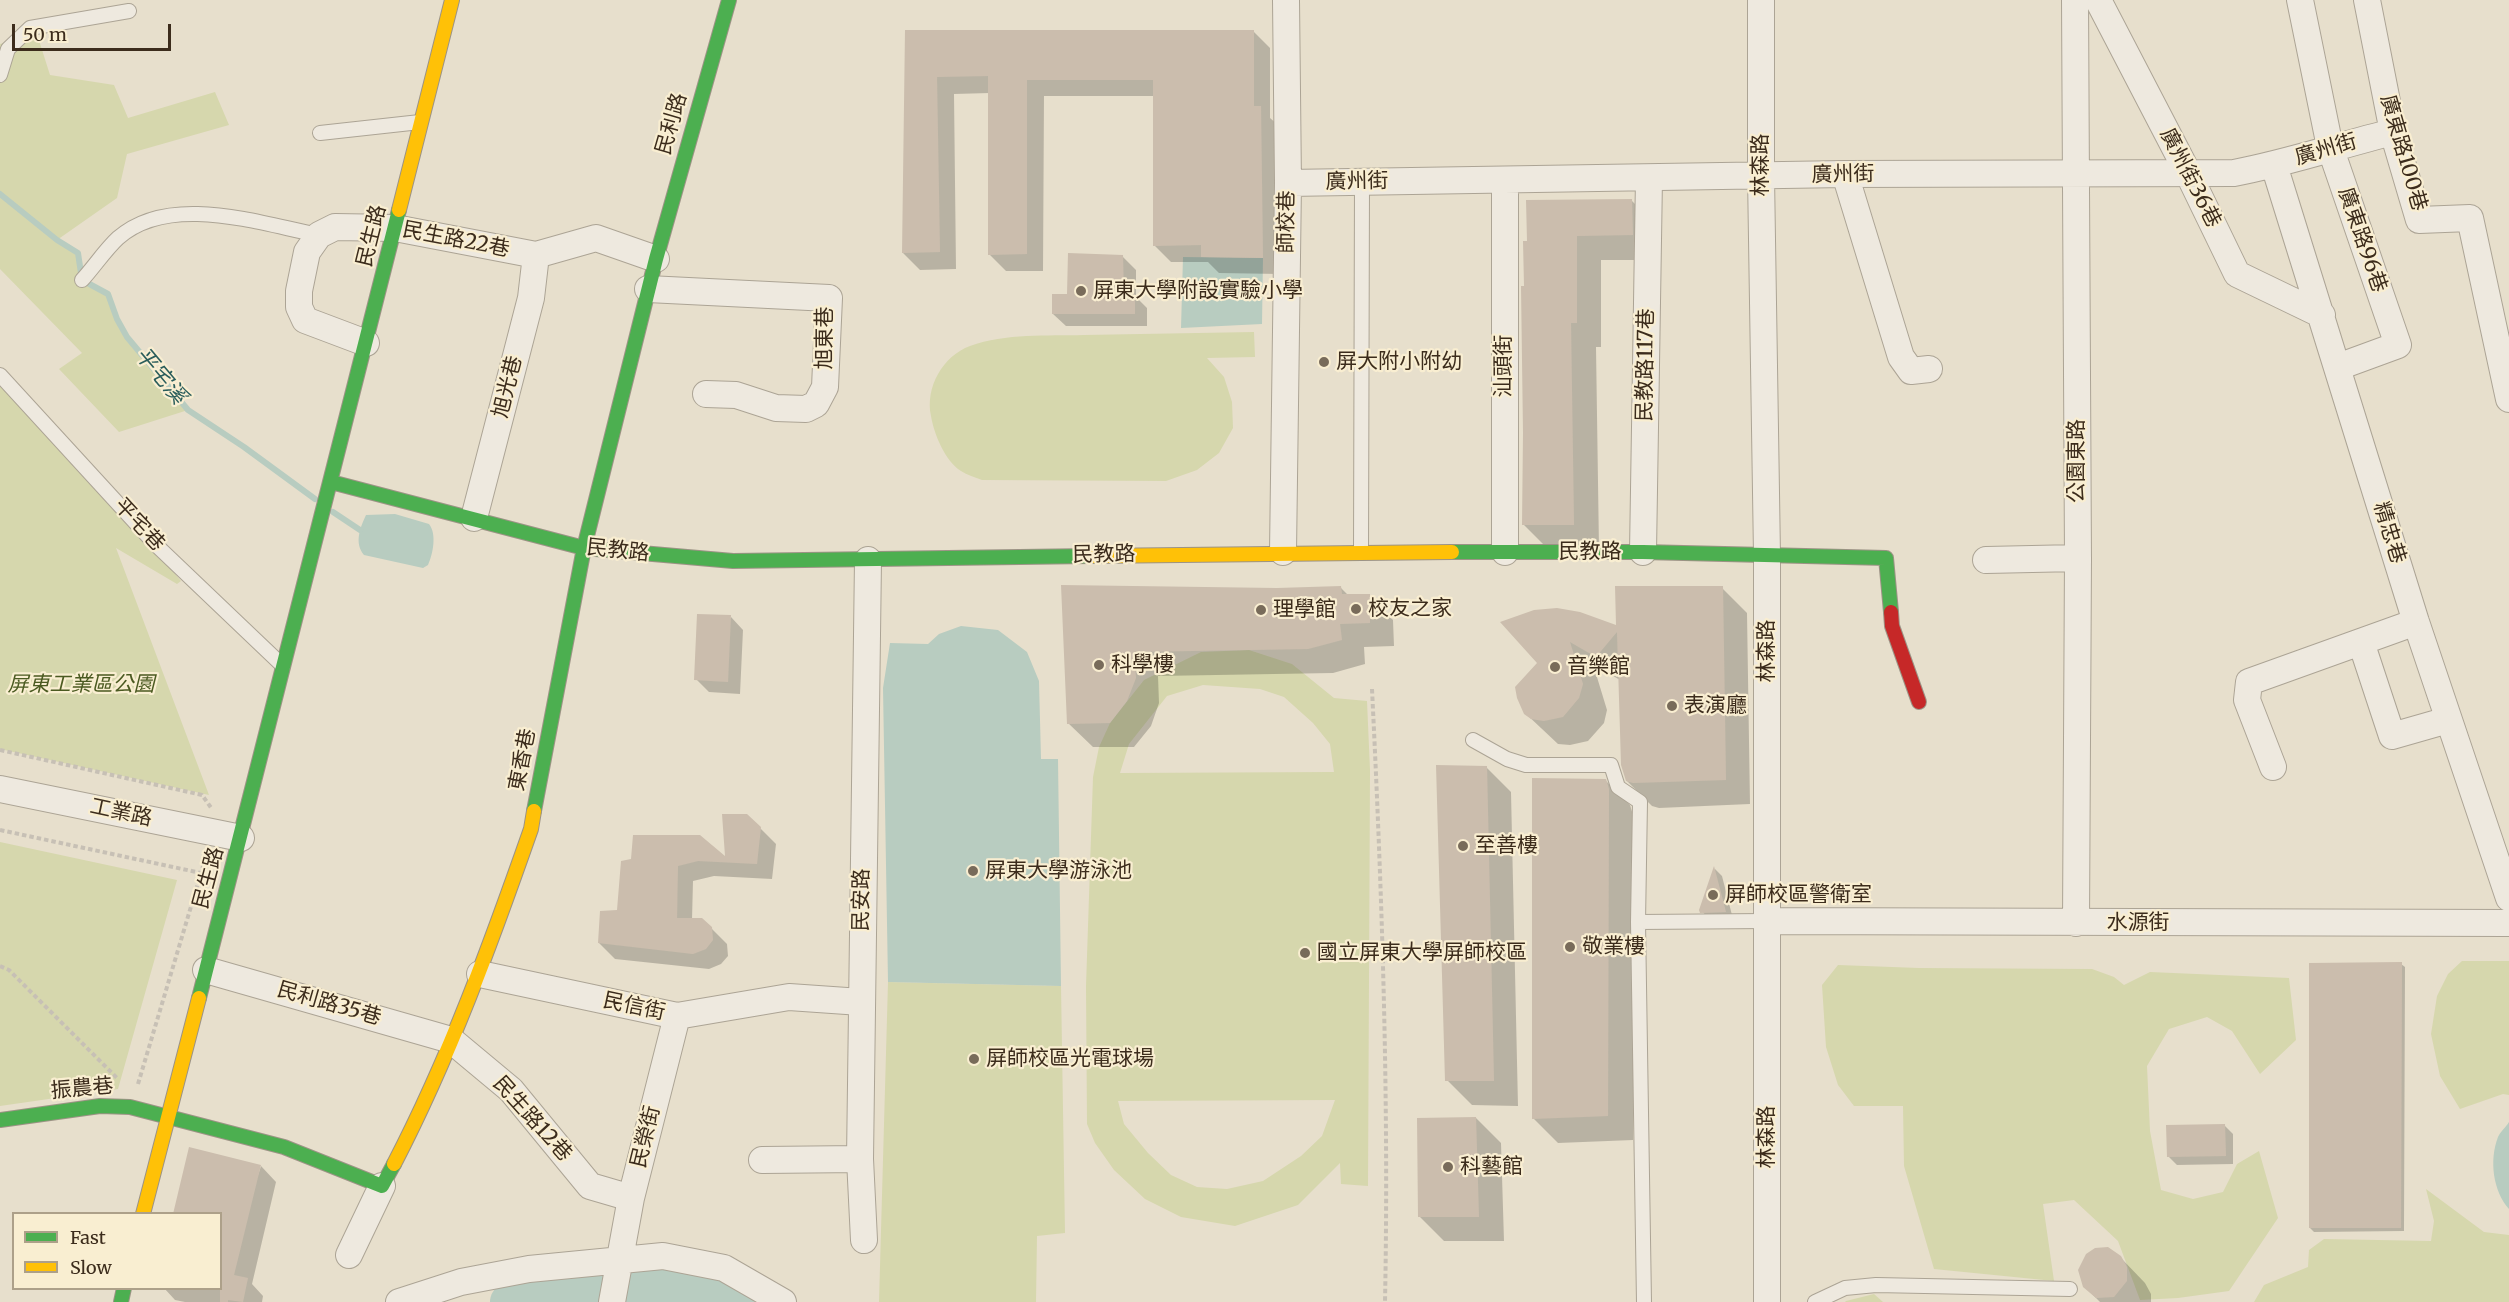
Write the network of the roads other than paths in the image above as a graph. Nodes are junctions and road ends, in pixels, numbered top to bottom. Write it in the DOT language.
graph roads {
  1 [pos="452,0"];
  2 [pos="729,0"];
  3 [pos="1286,0"];
  4 [pos="1761,0"];
  5 [pos="2075,0"];
  6 [pos="2098,0"];
  7 [pos="2300,0"];
  8 [pos="2367,0"];
  9 [pos="129,11"];
  10 [pos="0,75"];
  11 [pos="422,122"];
  12 [pos="2393,132"];
  13 [pos="320,133"];
  14 [pos="2330,147"];
  15 [pos="2274,165"];
  16 [pos="2076,173"];
  17 [pos="1845,174"];
  18 [pos="2189,175"];
  19 [pos="1761,176"];
  20 [pos="1649,178"];
  21 [pos="1504,180"];
  22 [pos="1362,182"];
  23 [pos="1288,183"];
  24 [pos="395,228"];
  25 [pos="319,235"];
  26 [pos="536,255"];
  27 [pos="656,259"];
  28 [pos="82,280"];
  29 [pos="648,289"];
  30 [pos="2322,315"];
  31 [pos="366,343"];
  32 [pos="2338,367"];
  33 [pos="1929,369"];
  34 [pos="0,375"];
  35 [pos="706,394"];
  36 [pos="2509,399"];
  37 [pos="331,482"];
  38 [pos="474,518"];
  39 [pos="584,548"];
  40 [pos="1283,552"];
  41 [pos="1361,552"];
  42 [pos="1505,552"];
  43 [pos="1643,552"];
  44 [pos="1767,555"];
  45 [pos="2078,558"];
  46 [pos="868,560"];
  47 [pos="1986,560"];
  48 [pos="2416,622"];
  49 [pos="2361,642"];
  50 [pos="284,668"];
  51 [pos="1919,702"];
  52 [pos="2448,720"];
  53 [pos="1473,740"];
  54 [pos="2273,767"];
  55 [pos="0,789"];
  56 [pos="241,838"];
  57 [pos="2509,898"];
  58 [pos="1767,921"];
  59 [pos="1638,922"];
  60 [pos="2076,923"];
  61 [pos="2509,923"];
  62 [pos="206,970"];
  63 [pos="480,974"];
  64 [pos="861,1002"];
  65 [pos="677,1016"];
  66 [pos="451,1040"];
  67 [pos="167,1116"];
  68 [pos="0,1120"];
  69 [pos="860,1159"];
  70 [pos="762,1160"];
  71 [pos="382,1186"];
  72 [pos="631,1198"];
  73 [pos="143,1212"];
  74 [pos="864,1240"];
  75 [pos="349,1255"];
  76 [pos="621,1260"];
  77 [pos="2070,1289"];
  78 [pos="399,1302"];
  79 [pos="612,1302"];
  80 [pos="783,1302"];
  81 [pos="1644,1302"];
  82 [pos="1767,1302"];
  83 [pos="1815,1302"];
  1 -- 11 [label="street, 民生路"];
  2 -- 27 [label="street, 民利路"];
  3 -- 23 [label="street, 師校巷"];
  4 -- 19 [label="street, 林森路"];
  5 -- 16 [label="street, 公園東路"];
  6 -- 18 [label="street, 廣州街36巷"];
  7 -- 14 [label="street, 廣東路96巷"];
  8 -- 12 [label="street, 廣東路100巷"];
  9 -- 10 [label="lane"];
  11 -- 13 [label="lane"];
  11 -- 24 [label="street, 民生路"];
  12 -- 14 [label="street, 廣州街"];
  12 -- 36 [label="street, 廣東路100巷"];
  14 -- 15 [label="street, 廣州街"];
  14 -- 32 [label="street, 廣東路96巷"];
  15 -- 18 [label="street, 廣州街"];
  15 -- 30 [label="street, 精忠巷"];
  16 -- 17 [label="street, 廣州街"];
  16 -- 18 [label="street, 廣州街"];
  16 -- 45 [label="street, 公園東路"];
  17 -- 19 [label="street, 廣州街"];
  17 -- 33 [label="street"];
  18 -- 30 [label="street, 廣州街36巷"];
  19 -- 20 [label="street, 廣州街"];
  19 -- 44 [label="street, 林森路"];
  20 -- 21 [label="street, 廣州街"];
  20 -- 43 [label="street, 民教路117巷"];
  21 -- 22 [label="street, 廣州街"];
  21 -- 42 [label="street, 汕頭街"];
  22 -- 23 [label="street, 廣州街"];
  22 -- 41 [label="lane"];
  23 -- 40 [label="street, 師校巷"];
  24 -- 25 [label="street, 民生路22巷"];
  24 -- 26 [label="street, 民生路22巷"];
  24 -- 31 [label="street, 民生路"];
  25 -- 28 [label="lane"];
  25 -- 31 [label="street"];
  26 -- 27 [label="street"];
  26 -- 38 [label="street, 旭光巷"];
  27 -- 29 [label="street"];
  29 -- 35 [label="street, 旭東巷"];
  29 -- 39 [label="street"];
  30 -- 32 [label="street, 精忠巷"];
  31 -- 37 [label="street, 民生路"];
  32 -- 48 [label="street, 精忠巷"];
  34 -- 50 [label="lane, 平宅巷"];
  37 -- 38 [label="street, 民教路"];
  37 -- 50 [label="street, 民生路"];
  38 -- 39 [label="street, 民教路"];
  39 -- 46 [label="street, 民教路"];
  39 -- 63 [label="street, 東香巷"];
  40 -- 41 [label="street, 民教路"];
  40 -- 46 [label="street, 民教路"];
  41 -- 42 [label="street, 民教路"];
  42 -- 43 [label="street, 民教路"];
  43 -- 44 [label="street, 民教路"];
  44 -- 51 [label="street, 民教路"];
  44 -- 58 [label="street, 林森路"];
  45 -- 47 [label="street"];
  45 -- 60 [label="street, 公園東路"];
  46 -- 64 [label="street, 民安路"];
  48 -- 49 [label="street"];
  48 -- 52 [label="street, 精忠巷"];
  49 -- 52 [label="street"];
  49 -- 54 [label="street"];
  50 -- 56 [label="street, 民生路"];
  52 -- 57 [label="street, 精忠巷"];
  53 -- 59 [label="lane"];
  55 -- 56 [label="street, 工業路"];
  56 -- 62 [label="street, 民生路"];
  58 -- 59 [label="lane"];
  58 -- 60 [label="street, 水源街"];
  58 -- 82 [label="street, 林森路"];
  59 -- 81 [label="lane"];
  60 -- 61 [label="street, 水源街"];
  62 -- 66 [label="street, 民利路35巷"];
  62 -- 67 [label="street, 民生路"];
  63 -- 65 [label="street, 民信街"];
  63 -- 66 [label="street"];
  64 -- 65 [label="street, 民信街"];
  64 -- 69 [label="street, 民安路"];
  65 -- 72 [label="street, 民榮街"];
  66 -- 71 [label="street"];
  66 -- 72 [label="street, 民生路12巷"];
  67 -- 68 [label="street, 振農巷"];
  67 -- 71 [label="street"];
  67 -- 73 [label="street, 民生路"];
  69 -- 70 [label="street"];
  69 -- 74 [label="street, 民安路"];
  71 -- 75 [label="street"];
  72 -- 76 [label="street, 民榮街"];
  76 -- 78 [label="street"];
  76 -- 79 [label="street, 民榮街"];
  76 -- 80 [label="street"];
  77 -- 83 [label="lane"];
}
